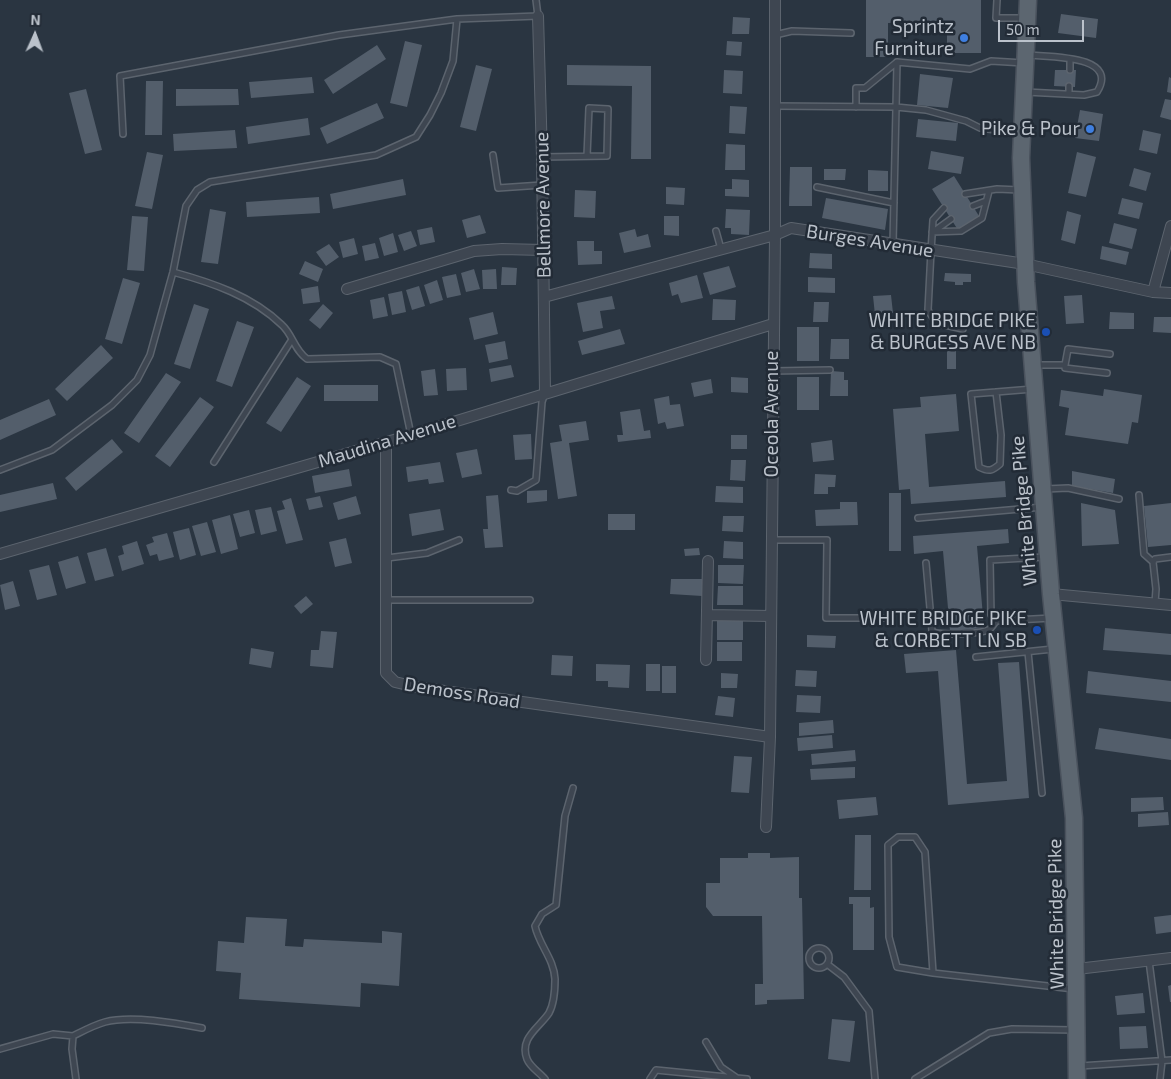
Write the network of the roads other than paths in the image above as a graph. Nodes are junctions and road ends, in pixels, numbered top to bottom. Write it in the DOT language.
graph roads {
  1 [pos="536,0"];
  2 [pos="775,0"];
  3 [pos="997,0"];
  4 [pos="1028,0"];
  5 [pos="538,16"];
  6 [pos="1027,18"];
  7 [pos="457,19"];
  8 [pos="851,33"];
  9 [pos="775,35"];
  10 [pos="1025,59"];
  11 [pos="1070,60"];
  12 [pos="897,62"];
  13 [pos="1070,70"];
  14 [pos="1069,86"];
  15 [pos="1023,92"];
  16 [pos="1069,94"];
  17 [pos="774,106"];
  18 [pos="856,107"];
  19 [pos="896,107"];
  20 [pos="1022,133"];
  21 [pos="123,134"];
  22 [pos="493,155"];
  23 [pos="587,156"];
  24 [pos="542,157"];
  25 [pos="542,185"];
  26 [pos="817,187"];
  27 [pos="1023,190"];
  28 [pos="989,191"];
  29 [pos="965,194"];
  30 [pos="986,201"];
  31 [pos="894,203"];
  32 [pos="973,206"];
  33 [pos="944,208"];
  34 [pos="951,219"];
  35 [pos="1171,226"];
  36 [pos="716,231"];
  37 [pos="932,232"];
  38 [pos="775,235"];
  39 [pos="892,245"];
  40 [pos="542,250"];
  41 [pos="721,250"];
  42 [pos="931,251"];
  43 [pos="1025,264"];
  44 [pos="173,272"];
  45 [pos="347,289"];
  46 [pos="1153,292"];
  47 [pos="1171,293"];
  48 [pos="544,298"];
  49 [pos="773,324"];
  50 [pos="962,329"];
  51 [pos="291,341"];
  52 [pos="1110,354"];
  53 [pos="1032,365"];
  54 [pos="1065,365"];
  55 [pos="830,370"];
  56 [pos="773,371"];
  57 [pos="1107,373"];
  58 [pos="1034,389"];
  59 [pos="996,392"];
  60 [pos="545,393"];
  61 [pos="411,435"];
  62 [pos="386,442"];
  63 [pos="214,462"];
  64 [pos="0,470"];
  65 [pos="1042,489"];
  66 [pos="511,490"];
  67 [pos="1139,495"];
  68 [pos="1119,499"];
  69 [pos="1043,507"];
  70 [pos="918,518"];
  71 [pos="458,540"];
  72 [pos="772,540"];
  73 [pos="0,554"];
  74 [pos="1048,556"];
  75 [pos="1171,557"];
  76 [pos="386,558"];
  77 [pos="708,561"];
  78 [pos="1153,562"];
  79 [pos="926,563"];
  80 [pos="1051,594"];
  81 [pos="386,600"];
  82 [pos="530,600"];
  83 [pos="1154,603"];
  84 [pos="1171,605"];
  85 [pos="707,615"];
  86 [pos="771,616"];
  87 [pos="892,618"];
  88 [pos="1053,618"];
  89 [pos="996,621"];
  90 [pos="1056,649"];
  91 [pos="1028,652"];
  92 [pos="976,657"];
  93 [pos="706,660"];
  94 [pos="770,737"];
  95 [pos="573,788"];
  96 [pos="1042,793"];
  97 [pos="766,827"];
  98 [pos="1171,958"];
  99 [pos="1149,961"];
  100 [pos="827,964"];
  101 [pos="1077,970"];
  102 [pos="933,973"];
  103 [pos="1077,989"];
  104 [pos="202,1028"];
  105 [pos="1077,1030"];
  106 [pos="73,1036"];
  107 [pos="706,1042"];
  108 [pos="0,1049"];
  109 [pos="1171,1060"];
  110 [pos="1162,1061"];
  111 [pos="1077,1073"];
  112 [pos="737,1078"];
  113 [pos="76,1079"];
  114 [pos="545,1079"];
  115 [pos="650,1079"];
  116 [pos="747,1079"];
  117 [pos="875,1079"];
  118 [pos="915,1079"];
  119 [pos="1160,1079"];
  1 -- 5 [label="lane"];
  2 -- 9 [label="street, Oceola Avenue"];
  3 -- 6 [label="lane"];
  4 -- 6 [label="main road, White Bridge Pike"];
  5 -- 7 [label="lane"];
  5 -- 24 [label="street, Bellmore Avenue"];
  6 -- 10 [label="main road, White Bridge Pike"];
  7 -- 21 [label="lane"];
  7 -- 44 [label="lane"];
  8 -- 9 [label="lane"];
  9 -- 17 [label="street, Oceola Avenue"];
  10 -- 11 [label="lane"];
  10 -- 12 [label="lane"];
  10 -- 15 [label="main road, White Bridge Pike"];
  11 -- 13 [label="lane"];
  11 -- 16 [label="lane"];
  12 -- 18 [label="lane"];
  12 -- 19 [label="lane"];
  14 -- 16 [label="lane"];
  15 -- 16 [label="lane"];
  15 -- 20 [label="main road, White Bridge Pike"];
  17 -- 18 [label="lane"];
  17 -- 38 [label="street, Oceola Avenue"];
  18 -- 19 [label="lane"];
  19 -- 20 [label="lane"];
  19 -- 31 [label="lane"];
  20 -- 27 [label="main road, White Bridge Pike"];
  22 -- 25 [label="lane"];
  23 -- 23 [label="lane"];
  23 -- 24 [label="lane"];
  24 -- 25 [label="street, Bellmore Avenue"];
  25 -- 40 [label="street, Bellmore Avenue"];
  26 -- 31 [label="lane"];
  27 -- 28 [label="lane"];
  27 -- 43 [label="main road, White Bridge Pike"];
  28 -- 29 [label="lane"];
  28 -- 30 [label="lane"];
  30 -- 32 [label="lane"];
  30 -- 37 [label="lane"];
  31 -- 39 [label="lane"];
  33 -- 37 [label="lane"];
  34 -- 37 [label="lane"];
  35 -- 46 [label="street"];
  36 -- 41 [label="lane"];
  37 -- 42 [label="lane"];
  38 -- 39 [label="street, Burges Avenue"];
  38 -- 41 [label="street, Burges Avenue"];
  38 -- 49 [label="street, Oceola Avenue"];
  39 -- 42 [label="street, Burges Avenue"];
  40 -- 45 [label="street"];
  40 -- 48 [label="street, Bellmore Avenue"];
  41 -- 48 [label="street, Burges Avenue"];
  42 -- 43 [label="street, Burges Avenue"];
  42 -- 50 [label="lane"];
  43 -- 46 [label="street, Burges Avenue"];
  43 -- 53 [label="main road, White Bridge Pike"];
  44 -- 51 [label="lane"];
  44 -- 64 [label="lane"];
  46 -- 47 [label="street, Burges Avenue"];
  48 -- 60 [label="street, Bellmore Avenue"];
  49 -- 56 [label="street, Oceola Avenue"];
  49 -- 60 [label="street, Maudina Avenue"];
  51 -- 61 [label="lane"];
  51 -- 63 [label="lane"];
  52 -- 54 [label="lane"];
  53 -- 54 [label="lane"];
  53 -- 58 [label="main road, White Bridge Pike"];
  54 -- 57 [label="lane"];
  55 -- 56 [label="lane"];
  56 -- 72 [label="street, Oceola Avenue"];
  58 -- 59 [label="lane"];
  58 -- 65 [label="main road, White Bridge Pike"];
  59 -- 59 [label="lane"];
  60 -- 61 [label="street, Maudina Avenue"];
  60 -- 66 [label="lane"];
  61 -- 62 [label="street, Maudina Avenue"];
  62 -- 73 [label="street, Maudina Avenue"];
  62 -- 76 [label="street, Demoss Road"];
  65 -- 68 [label="lane"];
  65 -- 69 [label="main road, White Bridge Pike"];
  67 -- 78 [label="lane"];
  69 -- 70 [label="lane"];
  69 -- 74 [label="main road, White Bridge Pike"];
  71 -- 76 [label="lane"];
  72 -- 86 [label="street, Oceola Avenue"];
  72 -- 87 [label="lane"];
  74 -- 80 [label="main road, White Bridge Pike"];
  74 -- 89 [label="lane"];
  75 -- 78 [label="lane"];
  76 -- 81 [label="street, Demoss Road"];
  77 -- 85 [label="street"];
  78 -- 83 [label="lane"];
  79 -- 89 [label="lane"];
  80 -- 83 [label="street"];
  80 -- 88 [label="main road, White Bridge Pike"];
  81 -- 82 [label="lane"];
  81 -- 94 [label="street, Demoss Road"];
  83 -- 84 [label="street"];
  85 -- 86 [label="street"];
  85 -- 93 [label="street"];
  86 -- 94 [label="street, Oceola Avenue"];
  88 -- 89 [label="lane"];
  88 -- 90 [label="main road, White Bridge Pike"];
  90 -- 91 [label="lane"];
  90 -- 101 [label="main road, White Bridge Pike"];
  91 -- 92 [label="lane"];
  91 -- 96 [label="lane"];
  94 -- 97 [label="street, Oceola Avenue"];
  95 -- 114 [label="lane"];
  98 -- 99 [label="street"];
  99 -- 101 [label="street"];
  99 -- 110 [label="lane"];
  100 -- 117 [label="lane"];
  101 -- 103 [label="main road, White Bridge Pike"];
  102 -- 102 [label="lane"];
  102 -- 103 [label="lane"];
  103 -- 105 [label="main road, White Bridge Pike"];
  104 -- 106 [label="lane"];
  105 -- 111 [label="main road, White Bridge Pike"];
  105 -- 118 [label="lane"];
  106 -- 108 [label="lane"];
  106 -- 113 [label="lane"];
  107 -- 112 [label="lane"];
  109 -- 110 [label="lane"];
  110 -- 111 [label="lane"];
  110 -- 119 [label="lane"];
  112 -- 115 [label="lane"];
  112 -- 116 [label="lane"];
}
